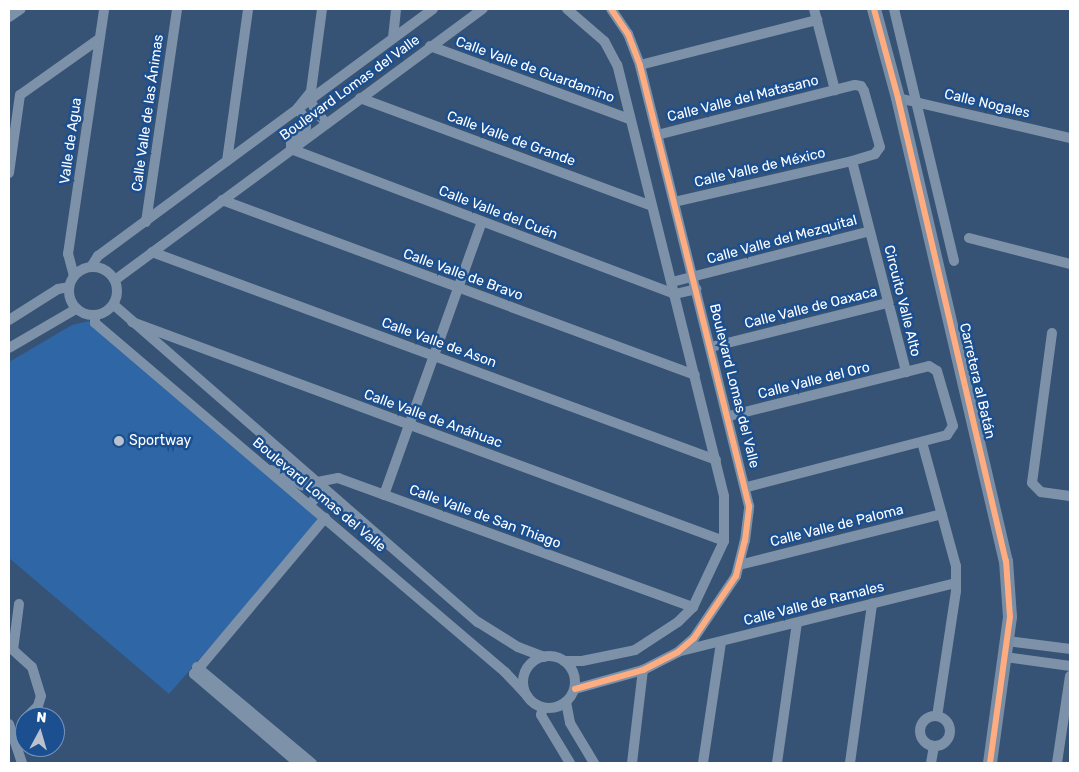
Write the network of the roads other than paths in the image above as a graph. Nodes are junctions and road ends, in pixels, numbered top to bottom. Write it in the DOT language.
graph roads {
  1 [pos="21,9"];
  2 [pos="104,9"];
  3 [pos="177,9"];
  4 [pos="248,9"];
  5 [pos="322,9"];
  6 [pos="396,9"];
  7 [pos="433,9"];
  8 [pos="483,9"];
  9 [pos="567,9"];
  10 [pos="814,9"];
  11 [pos="874,9"];
  12 [pos="894,9"];
  13 [pos="614,10"];
  14 [pos="9,17"];
  15 [pos="817,20"];
  16 [pos="393,38"];
  17 [pos="99,40"];
  18 [pos="430,46"];
  19 [pos="640,65"];
  20 [pos="835,90"];
  21 [pos="310,96"];
  22 [pos="360,98"];
  23 [pos="898,98"];
  24 [pos="916,102"];
  25 [pos="298,108"];
  26 [pos="630,119"];
  27 [pos="327,124"];
  28 [pos="657,135"];
  29 [pos="1070,138"];
  30 [pos="291,149"];
  31 [pos="852,160"];
  32 [pos="227,161"];
  33 [pos="9,173"];
  34 [pos="222,200"];
  35 [pos="674,202"];
  36 [pos="652,206"];
  37 [pos="146,222"];
  38 [pos="482,222"];
  39 [pos="870,231"];
  40 [pos="969,238"];
  41 [pos="152,252"];
  42 [pos="954,260"];
  43 [pos="1070,264"];
  44 [pos="91,267"];
  45 [pos="74,276"];
  46 [pos="694,277"];
  47 [pos="115,280"];
  48 [pos="672,282"];
  49 [pos="69,287"];
  50 [pos="459,288"];
  51 [pos="696,289"];
  52 [pos="675,294"];
  53 [pos="888,302"];
  54 [pos="114,305"];
  55 [pos="76,309"];
  56 [pos="95,316"];
  57 [pos="9,320"];
  58 [pos="132,322"];
  59 [pos="1052,332"];
  60 [pos="711,347"];
  61 [pos="9,348"];
  62 [pos="434,356"];
  63 [pos="906,372"];
  64 [pos="695,376"];
  65 [pos="728,416"];
  66 [pos="409,425"];
  67 [pos="922,442"];
  68 [pos="716,460"];
  69 [pos="267,470"];
  70 [pos="315,481"];
  71 [pos="747,487"];
  72 [pos="324,489"];
  73 [pos="384,495"];
  74 [pos="1070,496"];
  75 [pos="309,504"];
  76 [pos="942,514"];
  77 [pos="325,518"];
  78 [pos="724,542"];
  79 [pos="739,565"];
  80 [pos="956,583"];
  81 [pos="18,604"];
  82 [pos="872,604"];
  83 [pos="694,607"];
  84 [pos="797,623"];
  85 [pos="1007,640"];
  86 [pos="721,642"];
  87 [pos="1070,649"];
  88 [pos="678,652"];
  89 [pos="544,657"];
  90 [pos="1005,657"];
  91 [pos="564,661"];
  92 [pos="1070,666"];
  93 [pos="197,668"];
  94 [pos="643,670"];
  95 [pos="1070,676"];
  96 [pos="575,689"];
  97 [pos="527,696"];
  98 [pos="566,702"];
  99 [pos="37,707"];
  100 [pos="543,708"];
  101 [pos="937,716"];
  102 [pos="11,727"];
  103 [pos="934,746"];
  104 [pos="22,763"];
  105 [pos="298,763"];
  106 [pos="312,763"];
  107 [pos="570,763"];
  108 [pos="594,763"];
  109 [pos="632,763"];
  110 [pos="703,763"];
  111 [pos="777,763"];
  112 [pos="850,763"];
  113 [pos="931,763"];
  114 [pos="990,763"];
  115 [pos="1057,763"];
  1 -- 14 [label="street"];
  2 -- 17 [label="street, Valle de Agua"];
  3 -- 37 [label="street, Calle Valle de las Ánimas"];
  4 -- 32 [label="street"];
  5 -- 21 [label="street"];
  6 -- 16 [label="street"];
  7 -- 16 [label="street, Boulevard Lomas del Valle"];
  8 -- 18 [label="street, Boulevard Lomas del Valle"];
  9 -- 26 [label="street"];
  10 -- 15 [label="street"];
  11 -- 23 [label="street, Carretera al Batán"];
  12 -- 24 [label="street"];
  13 -- 19 [label="street, Boulevard Lomas del Valle"];
  15 -- 19 [label="street"];
  15 -- 20 [label="street"];
  16 -- 21 [label="street, Boulevard Lomas del Valle"];
  17 -- 33 [label="street"];
  17 -- 45 [label="street, Valle de Agua"];
  18 -- 22 [label="street, Boulevard Lomas del Valle"];
  18 -- 26 [label="street, Calle Valle de Guardamino"];
  19 -- 28 [label="street, Boulevard Lomas del Valle"];
  20 -- 28 [label="street, Calle Valle del Matasano"];
  20 -- 31 [label="street"];
  21 -- 25 [label="street, Boulevard Lomas del Valle"];
  21 -- 27 [label="street"];
  22 -- 27 [label="street, Boulevard Lomas del Valle"];
  22 -- 36 [label="street, Calle Valle de Grande"];
  23 -- 24 [label="street, Calle Nogales"];
  23 -- 85 [label="street, Carretera al Batán"];
  24 -- 29 [label="street, Calle Nogales"];
  24 -- 42 [label="street"];
  25 -- 30 [label="street"];
  25 -- 32 [label="street, Boulevard Lomas del Valle"];
  26 -- 36 [label="street"];
  27 -- 30 [label="street, Boulevard Lomas del Valle"];
  28 -- 35 [label="street, Boulevard Lomas del Valle"];
  30 -- 34 [label="street, Boulevard Lomas del Valle"];
  30 -- 38 [label="street, Calle Valle del Cuén"];
  31 -- 35 [label="street, Calle Valle de México"];
  31 -- 39 [label="street, Circuito Valle Alto"];
  32 -- 37 [label="street, Boulevard Lomas del Valle"];
  34 -- 41 [label="street, Boulevard Lomas del Valle"];
  34 -- 50 [label="street, Calle Valle de Bravo"];
  35 -- 46 [label="street, Boulevard Lomas del Valle"];
  36 -- 48 [label="street"];
  37 -- 44 [label="street, Boulevard Lomas del Valle"];
  38 -- 50 [label="street"];
  38 -- 52 [label="street, Calle Valle del Cuén"];
  39 -- 46 [label="street, Calle Valle del Mezquital"];
  39 -- 53 [label="street, Circuito Valle Alto"];
  40 -- 43 [label="street"];
  41 -- 47 [label="street, Boulevard Lomas del Valle"];
  41 -- 62 [label="street, Calle Valle de Ason"];
  44 -- 45 [label="street"];
  44 -- 47 [label="street"];
  45 -- 49 [label="street"];
  46 -- 48 [label="street, Calle Valle del Mezquital"];
  46 -- 51 [label="street, Boulevard Lomas del Valle"];
  47 -- 54 [label="street"];
  48 -- 52 [label="street"];
  49 -- 55 [label="street"];
  49 -- 57 [label="street"];
  50 -- 62 [label="street"];
  50 -- 64 [label="street, Calle Valle de Bravo"];
  51 -- 52 [label="street"];
  51 -- 60 [label="street, Boulevard Lomas del Valle"];
  52 -- 64 [label="street"];
  53 -- 60 [label="street, Calle Valle de Oaxaca"];
  53 -- 63 [label="street, Circuito Valle Alto"];
  54 -- 56 [label="street"];
  54 -- 58 [label="street, Boulevard Lomas del Valle"];
  55 -- 56 [label="street"];
  55 -- 61 [label="street"];
  56 -- 69 [label="street, Boulevard Lomas del Valle"];
  58 -- 66 [label="street, Calle Valle de Anáhuac"];
  58 -- 70 [label="street, Boulevard Lomas del Valle"];
  59 -- 74 [label="street"];
  60 -- 65 [label="street, Boulevard Lomas del Valle"];
  62 -- 66 [label="street"];
  62 -- 68 [label="street, Calle Valle de Ason"];
  63 -- 65 [label="street, Calle Valle del Oro"];
  63 -- 67 [label="street, Circuito Valle Alto"];
  64 -- 68 [label="street"];
  65 -- 71 [label="street, Boulevard Lomas del Valle"];
  66 -- 73 [label="street"];
  66 -- 78 [label="street, Calle Valle de Anáhuac"];
  67 -- 71 [label="street, Circuito Valle Alto"];
  67 -- 76 [label="street"];
  68 -- 78 [label="street"];
  69 -- 70 [label="street, Calle Valle de San Thiago"];
  69 -- 75 [label="street, Boulevard Lomas del Valle"];
  70 -- 72 [label="street, Boulevard Lomas del Valle"];
  70 -- 73 [label="street, Calle Valle de San Thiago"];
  71 -- 79 [label="street, Boulevard Lomas del Valle"];
  72 -- 75 [label="street"];
  72 -- 89 [label="street, Boulevard Lomas del Valle"];
  73 -- 83 [label="street, Calle Valle de San Thiago"];
  75 -- 77 [label="street, Boulevard Lomas del Valle"];
  76 -- 79 [label="street, Calle Valle de Paloma"];
  76 -- 80 [label="street"];
  77 -- 93 [label="street"];
  77 -- 97 [label="street, Boulevard Lomas del Valle"];
  78 -- 83 [label="street"];
  79 -- 88 [label="street, Boulevard Lomas del Valle"];
  80 -- 82 [label="street, Calle Valle de Ramales"];
  80 -- 101 [label="street"];
  81 -- 99 [label="street"];
  82 -- 84 [label="street, Calle Valle de Ramales"];
  82 -- 112 [label="street"];
  83 -- 91 [label="street"];
  84 -- 86 [label="street, Calle Valle de Ramales"];
  84 -- 111 [label="street"];
  85 -- 87 [label="street"];
  85 -- 90 [label="street, Carretera al Batán"];
  86 -- 88 [label="street, Calle Valle de Ramales"];
  86 -- 110 [label="street"];
  88 -- 94 [label="street, Boulevard Lomas del Valle"];
  89 -- 91 [label="street"];
  89 -- 97 [label="street"];
  90 -- 92 [label="street"];
  90 -- 114 [label="street, Carretera al Batán"];
  91 -- 96 [label="street"];
  93 -- 105 [label="street"];
  93 -- 106 [label="street"];
  94 -- 96 [label="street, Boulevard Lomas del Valle"];
  94 -- 109 [label="street"];
  95 -- 115 [label="street"];
  96 -- 98 [label="street"];
  97 -- 100 [label="street"];
  98 -- 100 [label="street"];
  98 -- 108 [label="street"];
  100 -- 107 [label="street"];
  101 -- 103 [label="street"];
  101 -- 103 [label="street"];
  102 -- 104 [label="street"];
  103 -- 113 [label="street"];
}
